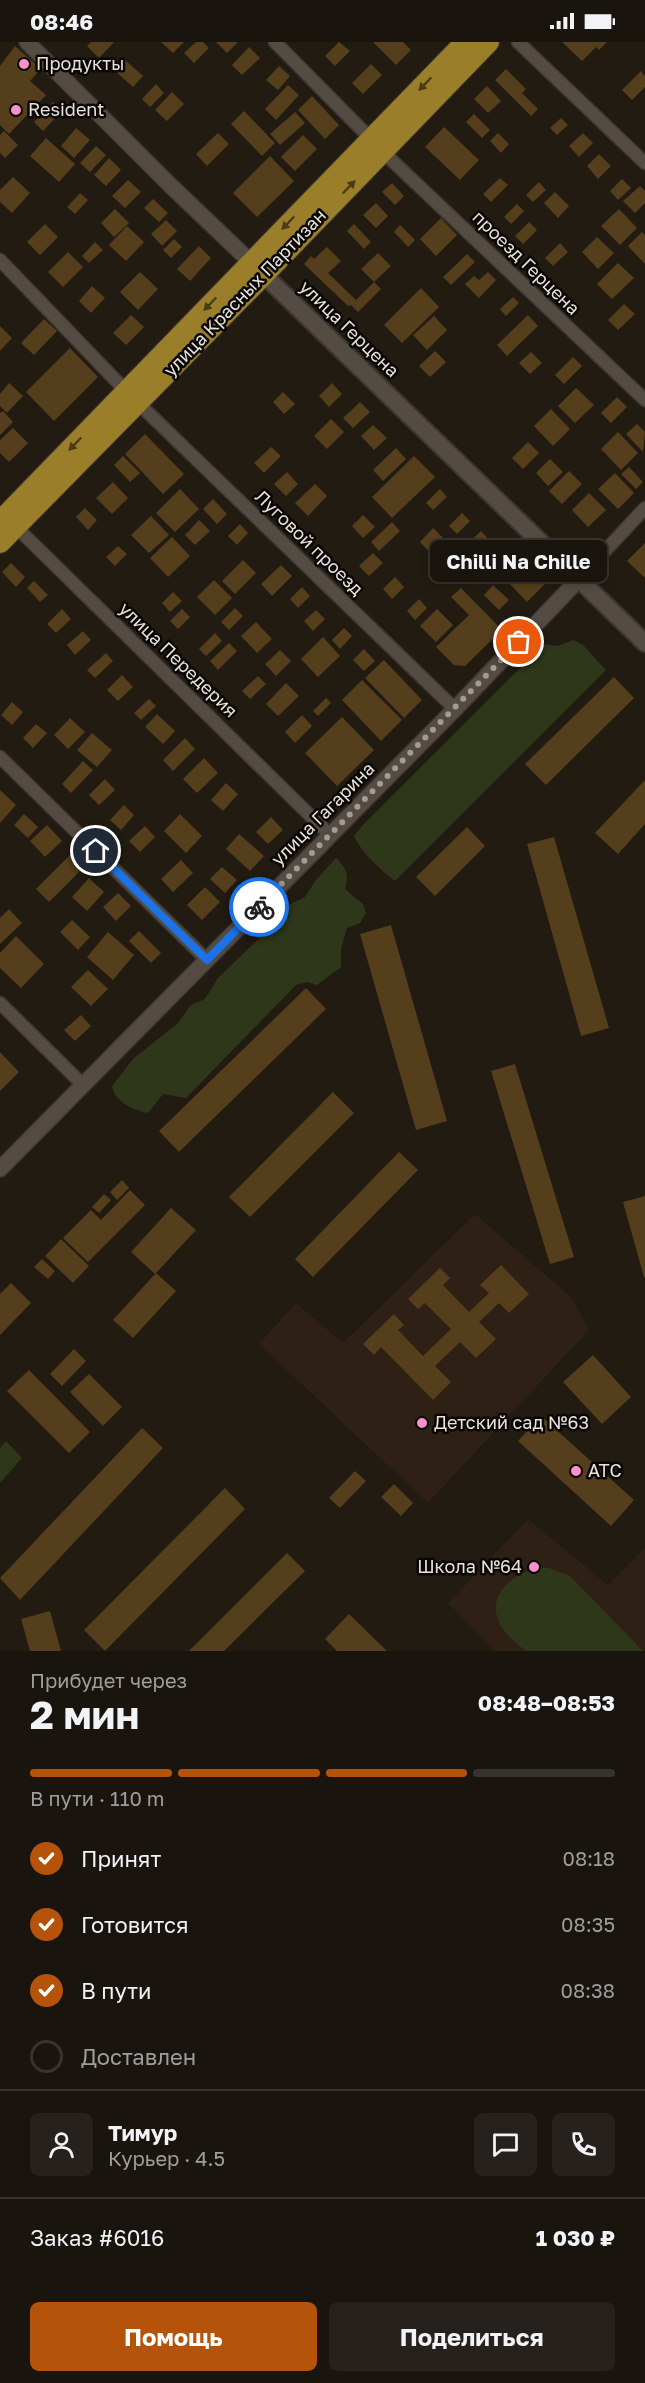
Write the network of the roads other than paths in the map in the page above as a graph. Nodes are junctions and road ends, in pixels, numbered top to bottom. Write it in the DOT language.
graph roads {
  1 [pos="27,42"];
  2 [pos="275,42"];
  3 [pos="465,42"];
  4 [pos="489,42"];
  5 [pos="518,42"];
  6 [pos="377,145"];
  7 [pos="645,163"];
  8 [pos="0,260"];
  9 [pos="257,268"];
  10 [pos="132,397"];
  11 [pos="645,400"];
  12 [pos="645,508"];
  13 [pos="5,519"];
  14 [pos="0,543"];
  15 [pos="579,579"];
  16 [pos="645,644"];
  17 [pos="454,709"];
  18 [pos="0,757"];
  19 [pos="330,835"];
  20 [pos="207,960"];
  21 [pos="0,1003"];
  22 [pos="83,1085"];
  23 [pos="0,1169"];
  1 -- 9 [label="street, улица Герцена"];
  2 -- 6 [label="street, проезд Герцена"];
  3 -- 6 [label="highway, улица Красных Партизан, one-way"];
  4 -- 6 [label="highway, улица Красных Партизан"];
  5 -- 7 [label="street"];
  6 -- 9 [label="highway, улица Красных Партизан"];
  6 -- 11 [label="street, проезд Герцена"];
  8 -- 10 [label="street, Луговой проезд"];
  9 -- 10 [label="highway, улица Красных Партизан"];
  9 -- 15 [label="main road, улица Герцена"];
  10 -- 13 [label="highway, улица Красных Партизан"];
  10 -- 17 [label="street, Луговой проезд"];
  12 -- 15 [label="street, улица Гагарина"];
  13 -- 14 [label="highway, улица Красных Партизан"];
  13 -- 19 [label="street, улица Передерия"];
  15 -- 16 [label="main road, улица Герцена"];
  15 -- 17 [label="street, улица Гагарина"];
  17 -- 19 [label="street, улица Гагарина"];
  18 -- 20 [label="street"];
  19 -- 20 [label="street, улица Гагарина"];
  20 -- 22 [label="street, улица Гагарина"];
  21 -- 22 [label="street"];
  22 -- 23 [label="street, улица Гагарина"];
}
